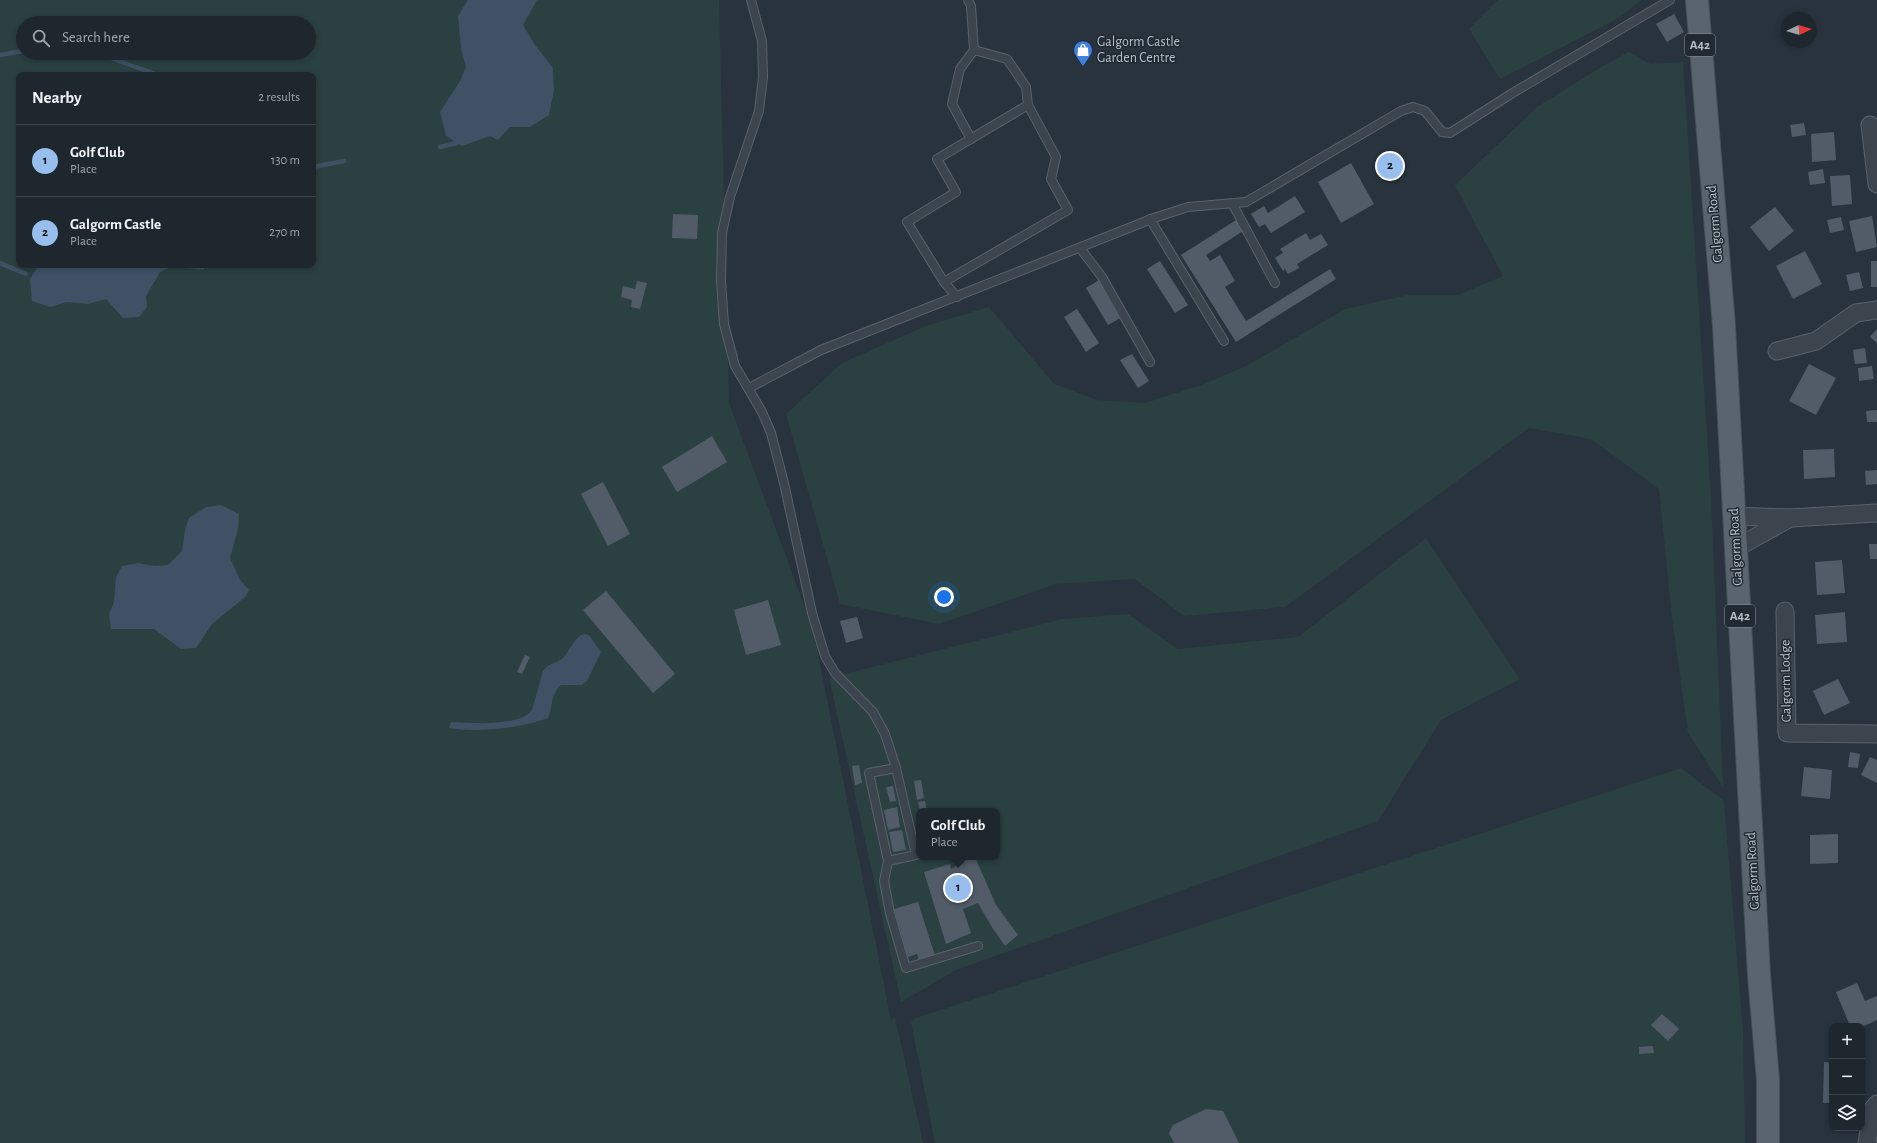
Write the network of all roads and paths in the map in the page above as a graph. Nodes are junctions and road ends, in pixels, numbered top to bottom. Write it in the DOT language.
graph roads {
  1 [pos="751,0"];
  2 [pos="968,0"];
  3 [pos="1670,0"];
  4 [pos="1697,0"];
  5 [pos="974,50"];
  6 [pos="1028,105"];
  7 [pos="1870,125"];
  8 [pos="971,139"];
  9 [pos="1877,184"];
  10 [pos="1232,203"];
  11 [pos="1150,220"];
  12 [pos="1080,248"];
  13 [pos="944,282"];
  14 [pos="1275,283"];
  15 [pos="957,297"];
  16 [pos="1877,310"];
  17 [pos="1224,341"];
  18 [pos="1777,352"];
  19 [pos="1150,362"];
  20 [pos="749,388"];
  21 [pos="1877,513"];
  22 [pos="1744,517"];
  23 [pos="1790,518"];
  24 [pos="1736,548"];
  25 [pos="1785,611"];
  26 [pos="1877,734"];
  27 [pos="896,768"];
  28 [pos="888,862"];
  29 [pos="978,946"];
  30 [pos="1877,1104"];
  31 [pos="1768,1143"];
  32 [pos="1867,1143"];
  1 -- 20 [label="lane"];
  2 -- 5 [label="lane"];
  3 -- 10 [label="lane"];
  4 -- 22 [label="main road, Galgorm Road / A42"];
  5 -- 6 [label="lane"];
  5 -- 8 [label="lane"];
  6 -- 8 [label="lane"];
  6 -- 13 [label="lane"];
  7 -- 9 [label="street"];
  8 -- 13 [label="lane"];
  10 -- 11 [label="lane"];
  10 -- 14 [label="lane"];
  11 -- 12 [label="lane"];
  11 -- 17 [label="lane"];
  12 -- 15 [label="lane"];
  12 -- 19 [label="lane"];
  13 -- 15 [label="lane"];
  15 -- 20 [label="lane"];
  16 -- 18 [label="street"];
  20 -- 27 [label="lane"];
  21 -- 23 [label="street"];
  22 -- 23 [label="street"];
  22 -- 24 [label="main road, Galgorm Road / A42"];
  23 -- 24 [label="street"];
  24 -- 31 [label="main road, Galgorm Road / A42"];
  25 -- 26 [label="street, Galgorm Lodge"];
  27 -- 28 [label="lane"];
  27 -- 28 [label="lane"];
  28 -- 29 [label="lane"];
  30 -- 32 [label="street"];
}
